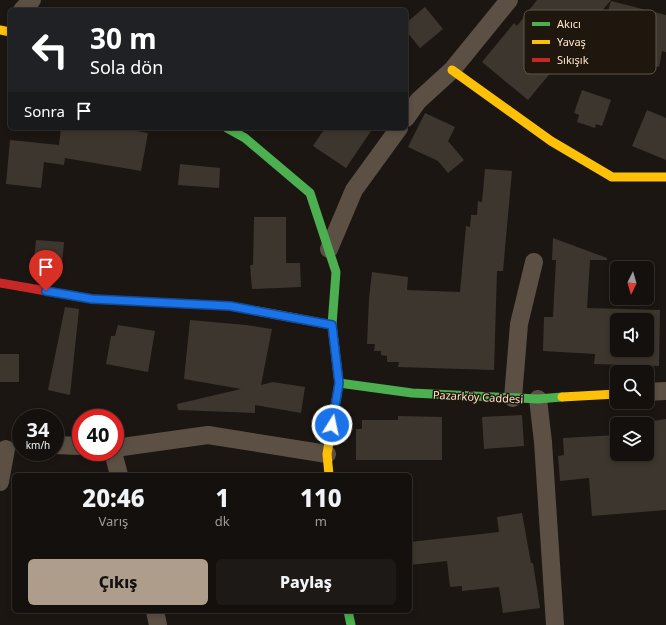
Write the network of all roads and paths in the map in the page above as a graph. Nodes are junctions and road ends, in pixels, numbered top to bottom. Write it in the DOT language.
graph roads {
  1 [pos="32,0"];
  2 [pos="509,0"];
  3 [pos="24,8"];
  4 [pos="452,70"];
  5 [pos="408,115"];
  6 [pos="231,130"];
  7 [pos="398,130"];
  8 [pos="666,177"];
  9 [pos="329,249"];
  10 [pos="534,262"];
  11 [pos="0,283"];
  12 [pos="332,325"];
  13 [pos="339,383"];
  14 [pos="666,391"];
  15 [pos="654,392"];
  16 [pos="610,394"];
  17 [pos="513,398"];
  18 [pos="538,399"];
  19 [pos="9,447"];
  20 [pos="124,447"];
  21 [pos="327,454"];
  22 [pos="115,461"];
  23 [pos="118,473"];
  24 [pos="329,473"];
  25 [pos="0,482"];
  26 [pos="155,613"];
  27 [pos="348,613"];
  28 [pos="158,625"];
  29 [pos="351,625"];
  30 [pos="555,625"];
  1 -- 3 [label="street"];
  2 -- 4 [label="street"];
  4 -- 5 [label="street"];
  4 -- 8 [label="street"];
  6 -- 9 [label="street"];
  7 -- 9 [label="street"];
  9 -- 12 [label="street"];
  10 -- 17 [label="street"];
  11 -- 12 [label="street"];
  12 -- 13 [label="street"];
  13 -- 17 [label="street, Pazarköy Caddesi"];
  13 -- 21 [label="street"];
  14 -- 15 [label="street"];
  16 -- 18 [label="street, Pazarköy Caddesi"];
  17 -- 18 [label="street, Pazarköy Caddesi"];
  18 -- 30 [label="street"];
  19 -- 25 [label="street"];
  20 -- 21 [label="street"];
  21 -- 24 [label="street"];
  22 -- 23 [label="street"];
  26 -- 28 [label="street"];
  27 -- 29 [label="street"];
}
